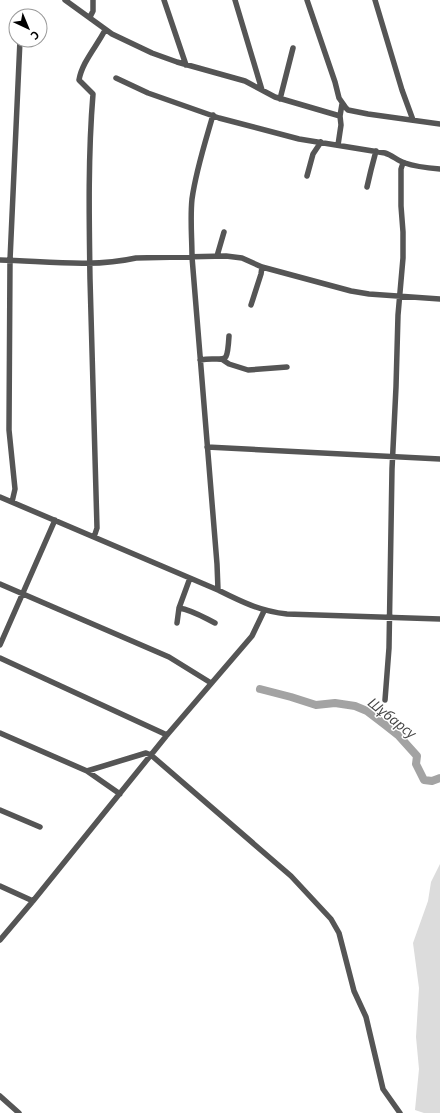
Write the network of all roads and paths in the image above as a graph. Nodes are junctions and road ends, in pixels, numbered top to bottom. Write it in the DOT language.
graph roads {
  1 [pos="65,0"];
  2 [pos="93,0"];
  3 [pos="164,0"];
  4 [pos="235,0"];
  5 [pos="307,0"];
  6 [pos="375,0"];
  7 [pos="90,18"];
  8 [pos="105,30"];
  9 [pos="20,48"];
  10 [pos="293,48"];
  11 [pos="186,65"];
  12 [pos="116,78"];
  13 [pos="262,90"];
  14 [pos="280,99"];
  15 [pos="342,104"];
  16 [pos="213,116"];
  17 [pos="340,116"];
  18 [pos="413,120"];
  19 [pos="440,124"];
  20 [pos="321,142"];
  21 [pos="338,145"];
  22 [pos="376,151"];
  23 [pos="403,162"];
  24 [pos="440,169"];
  25 [pos="307,176"];
  26 [pos="368,187"];
  27 [pos="224,232"];
  28 [pos="217,256"];
  29 [pos="192,257"];
  30 [pos="0,260"];
  31 [pos="10,260"];
  32 [pos="90,263"];
  33 [pos="262,267"];
  34 [pos="400,296"];
  35 [pos="440,299"];
  36 [pos="251,305"];
  37 [pos="229,336"];
  38 [pos="200,360"];
  39 [pos="223,360"];
  40 [pos="287,367"];
  41 [pos="207,447"];
  42 [pos="393,457"];
  43 [pos="440,459"];
  44 [pos="0,497"];
  45 [pos="12,502"];
  46 [pos="55,520"];
  47 [pos="94,537"];
  48 [pos="190,578"];
  49 [pos="0,584"];
  50 [pos="218,590"];
  51 [pos="23,594"];
  52 [pos="179,608"];
  53 [pos="264,611"];
  54 [pos="389,617"];
  55 [pos="440,619"];
  56 [pos="177,623"];
  57 [pos="215,623"];
  58 [pos="0,645"];
  59 [pos="0,658"];
  60 [pos="211,683"];
  61 [pos="385,700"];
  62 [pos="0,733"];
  63 [pos="167,735"];
  64 [pos="151,755"];
  65 [pos="87,771"];
  66 [pos="120,794"];
  67 [pos="0,810"];
  68 [pos="40,827"];
  69 [pos="0,886"];
  70 [pos="33,901"];
  71 [pos="0,940"];
  72 [pos="0,1096"];
  73 [pos="19,1113"];
  74 [pos="400,1113"];
  1 -- 7 [label="street"];
  2 -- 7 [label="street"];
  3 -- 11 [label="street"];
  4 -- 13 [label="street"];
  5 -- 15 [label="street"];
  6 -- 18 [label="street"];
  7 -- 8 [label="street"];
  8 -- 11 [label="street"];
  8 -- 32 [label="street"];
  9 -- 31 [label="street"];
  10 -- 14 [label="street"];
  11 -- 13 [label="street"];
  12 -- 16 [label="street"];
  13 -- 14 [label="street"];
  14 -- 17 [label="street"];
  15 -- 17 [label="street"];
  15 -- 18 [label="street"];
  16 -- 20 [label="street"];
  16 -- 29 [label="street"];
  17 -- 21 [label="street"];
  18 -- 19 [label="street"];
  20 -- 21 [label="street"];
  20 -- 25 [label="street"];
  21 -- 22 [label="street"];
  22 -- 23 [label="street"];
  22 -- 26 [label="street"];
  23 -- 24 [label="street"];
  23 -- 34 [label="street"];
  27 -- 28 [label="street"];
  28 -- 29 [label="street"];
  28 -- 33 [label="street"];
  29 -- 32 [label="street"];
  29 -- 38 [label="street"];
  30 -- 31 [label="street"];
  31 -- 32 [label="street"];
  31 -- 45 [label="street"];
  32 -- 47 [label="street"];
  33 -- 34 [label="street"];
  33 -- 36 [label="street"];
  34 -- 35 [label="street"];
  34 -- 42 [label="street"];
  37 -- 39 [label="street"];
  38 -- 39 [label="street"];
  38 -- 41 [label="street"];
  39 -- 40 [label="street"];
  41 -- 42 [label="street"];
  41 -- 50 [label="street"];
  42 -- 43 [label="street"];
  42 -- 54 [label="street"];
  44 -- 45 [label="street"];
  45 -- 46 [label="street"];
  46 -- 47 [label="street"];
  46 -- 51 [label="street"];
  47 -- 48 [label="street"];
  48 -- 50 [label="street"];
  48 -- 52 [label="street"];
  49 -- 51 [label="street"];
  50 -- 53 [label="street"];
  51 -- 58 [label="street"];
  51 -- 60 [label="street"];
  52 -- 56 [label="street"];
  52 -- 57 [label="street"];
  53 -- 54 [label="street"];
  53 -- 60 [label="street"];
  54 -- 55 [label="street"];
  54 -- 61 [label="street"];
  59 -- 63 [label="street"];
  60 -- 63 [label="street"];
  62 -- 65 [label="street"];
  63 -- 64 [label="street"];
  64 -- 65 [label="street"];
  64 -- 66 [label="street"];
  64 -- 74 [label="street"];
  65 -- 66 [label="street"];
  66 -- 70 [label="street"];
  67 -- 68 [label="street"];
  69 -- 70 [label="street"];
  70 -- 71 [label="street"];
  72 -- 73 [label="street"];
}
